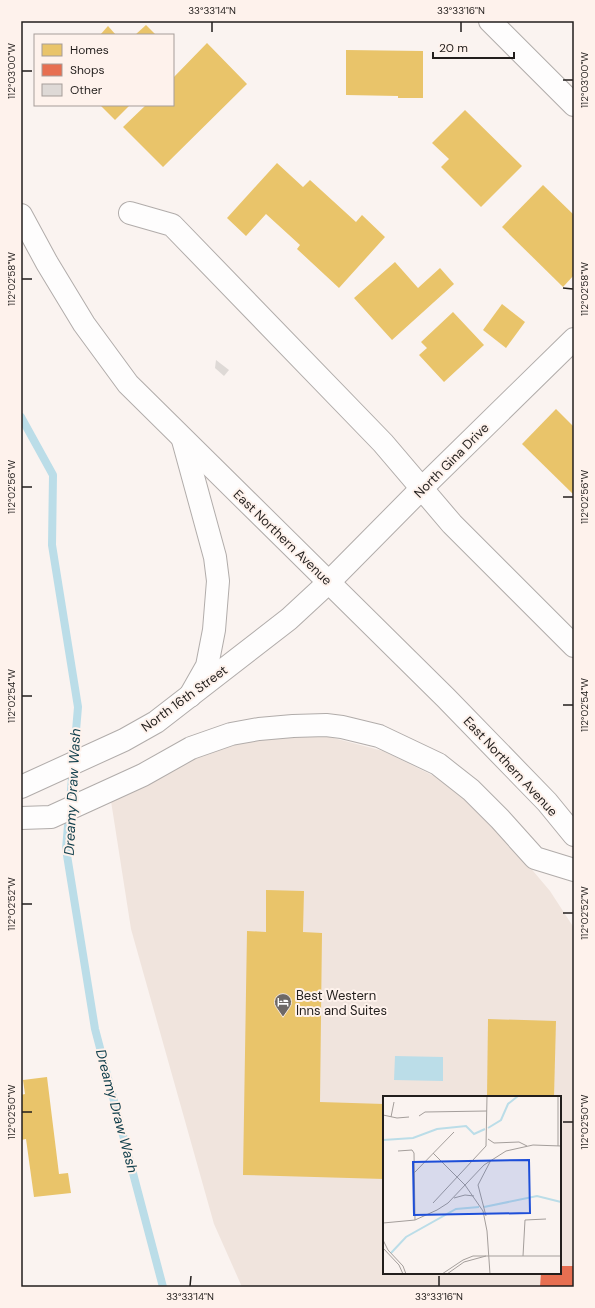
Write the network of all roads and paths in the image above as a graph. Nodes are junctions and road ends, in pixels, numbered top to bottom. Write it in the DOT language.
graph roads {
  1 [pos="490,21"];
  2 [pos="574,105"];
  3 [pos="130,213"];
  4 [pos="21,215"];
  5 [pos="574,339"];
  6 [pos="182,439"];
  7 [pos="422,488"];
  8 [pos="330,582"];
  9 [pos="574,646"];
  10 [pos="190,696"];
  11 [pos="23,786"];
  12 [pos="21,818"];
  13 [pos="574,836"];
  14 [pos="574,870"];
  1 -- 2 [label="main road"];
  3 -- 7 [label="main road"];
  4 -- 6 [label="main road, East Northern Avenue"];
  5 -- 7 [label="main road, North Gina Drive"];
  6 -- 8 [label="main road, East Northern Avenue"];
  6 -- 10 [label="main road"];
  7 -- 8 [label="main road, North Gina Drive"];
  7 -- 9 [label="main road"];
  8 -- 10 [label="main road, North 16th Street"];
  8 -- 13 [label="main road, East Northern Avenue"];
  10 -- 11 [label="main road, North 16th Street"];
  12 -- 14 [label="main road"];
}
